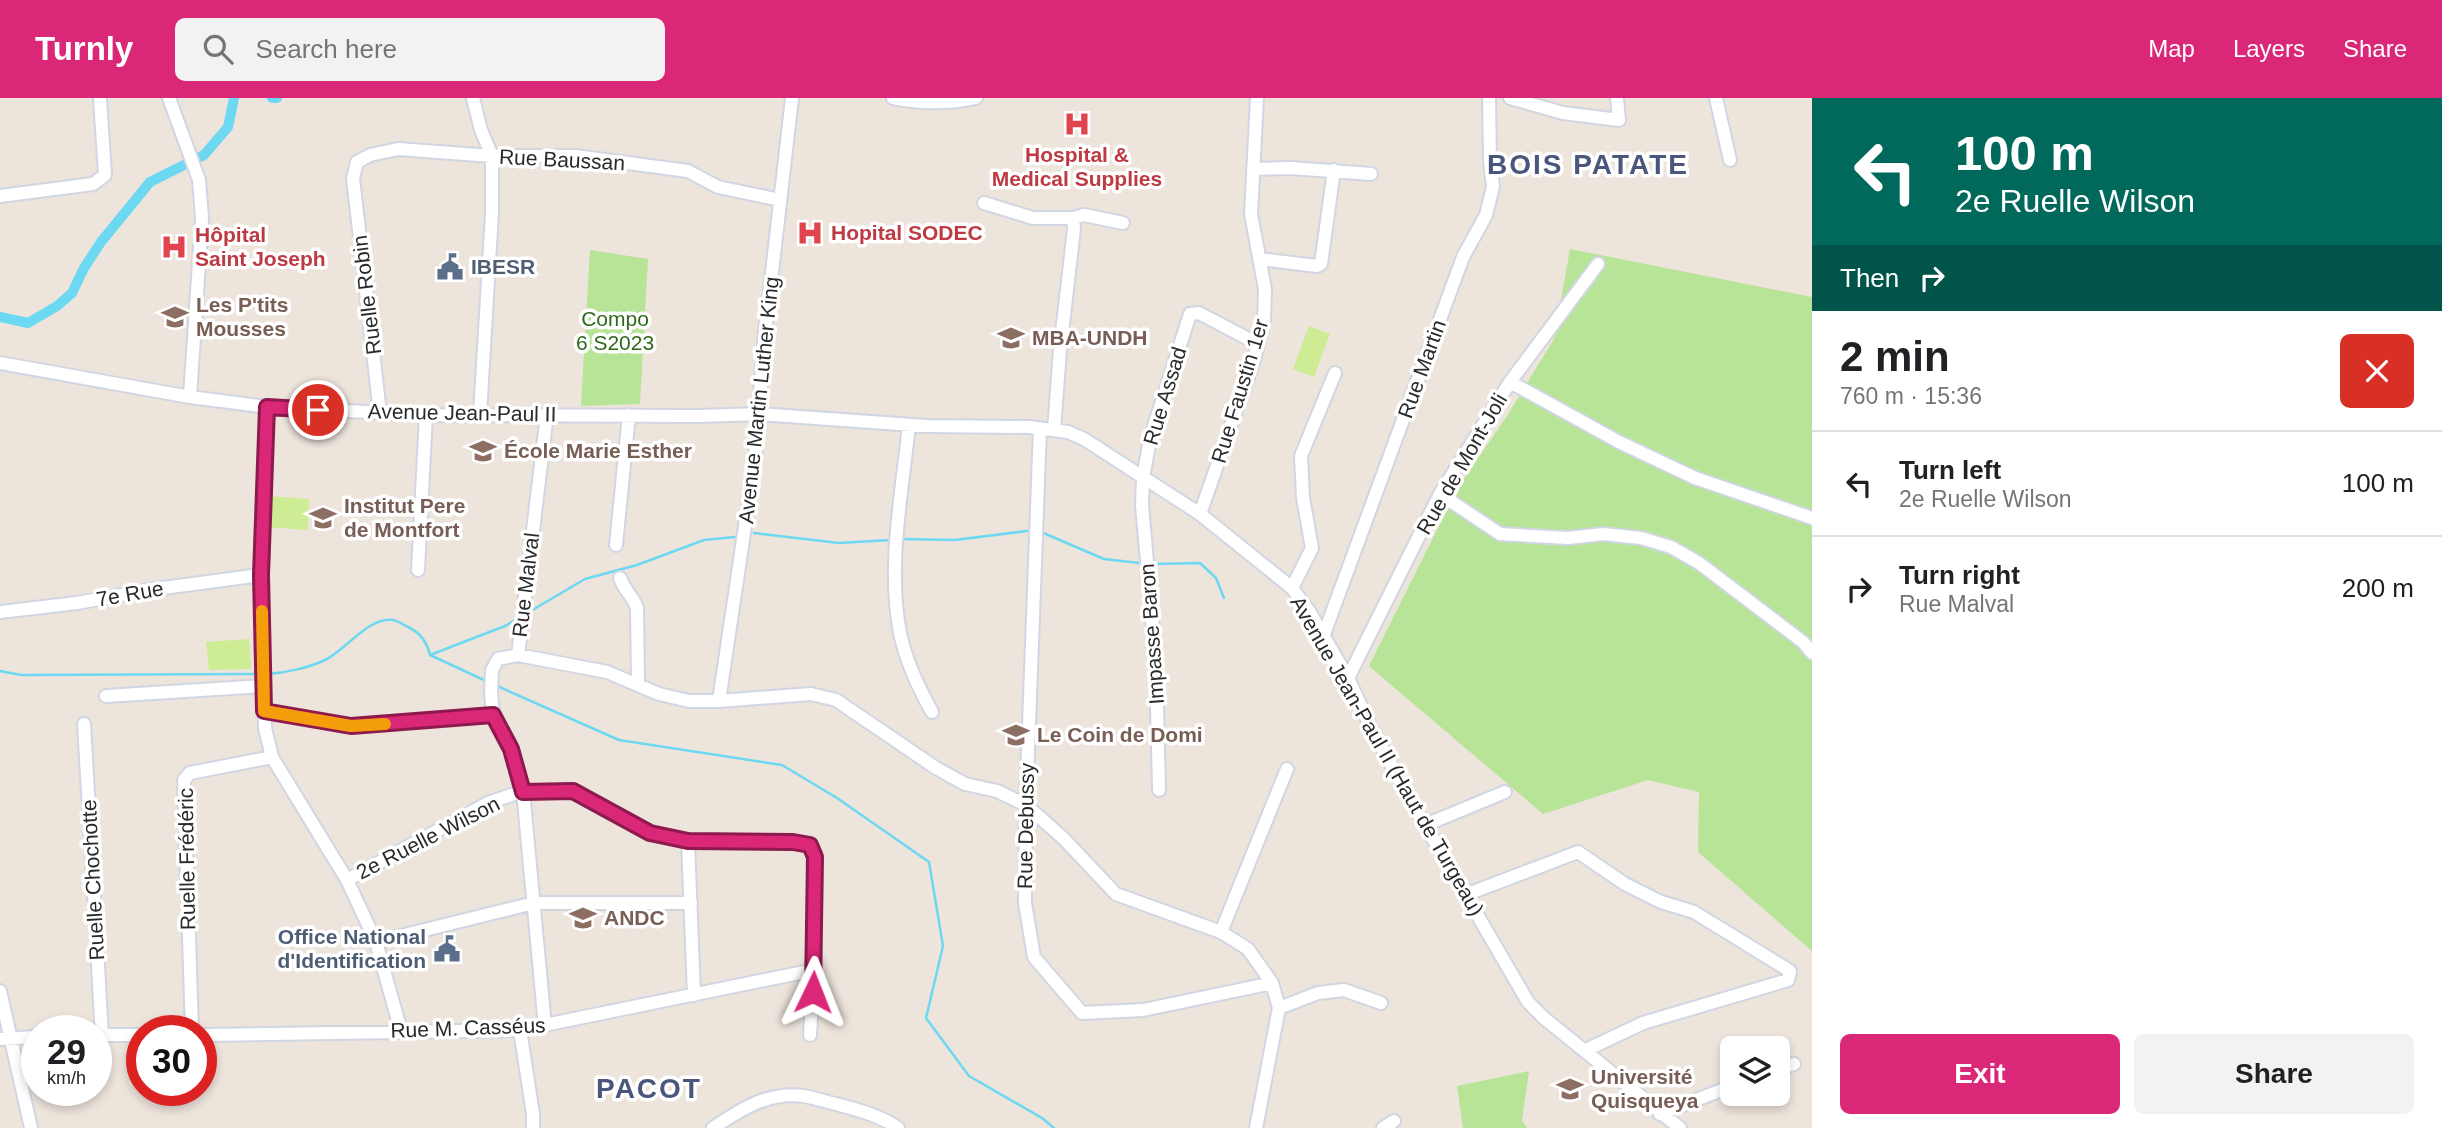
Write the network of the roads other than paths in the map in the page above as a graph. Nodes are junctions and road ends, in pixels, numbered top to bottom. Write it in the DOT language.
graph roads {
  1 [pos="100,98"];
  2 [pos="169,98"];
  3 [pos="473,98"];
  4 [pos="792,98"];
  5 [pos="893,98"];
  6 [pos="976,98"];
  7 [pos="1257,98"];
  8 [pos="1489,98"];
  9 [pos="1510,98"];
  10 [pos="1617,98"];
  11 [pos="1716,98"];
  12 [pos="492,156"];
  13 [pos="1730,160"];
  14 [pos="1253,169"];
  15 [pos="1334,170"];
  16 [pos="1371,174"];
  17 [pos="354,178"];
  18 [pos="0,196"];
  19 [pos="780,200"];
  20 [pos="985,204"];
  21 [pos="1073,218"];
  22 [pos="1123,223"];
  23 [pos="1259,259"];
  24 [pos="1598,264"];
  25 [pos="1258,344"];
  26 [pos="0,363"];
  27 [pos="1335,373"];
  28 [pos="1510,382"];
  29 [pos="190,397"];
  30 [pos="267,407"];
  31 [pos="380,413"];
  32 [pos="480,414"];
  33 [pos="547,414"];
  34 [pos="760,414"];
  35 [pos="426,415"];
  36 [pos="629,415"];
  37 [pos="909,425"];
  38 [pos="1040,428"];
  39 [pos="1054,429"];
  40 [pos="1143,478"];
  41 [pos="1440,494"];
  42 [pos="1200,514"];
  43 [pos="1812,518"];
  44 [pos="616,545"];
  45 [pos="418,570"];
  46 [pos="261,575"];
  47 [pos="620,578"];
  48 [pos="1292,588"];
  49 [pos="0,612"];
  50 [pos="1322,637"];
  51 [pos="1812,653"];
  52 [pos="518,655"];
  53 [pos="264,678"];
  54 [pos="1348,678"];
  55 [pos="638,683"];
  56 [pos="106,696"];
  57 [pos="719,701"];
  58 [pos="264,711"];
  59 [pos="932,712"];
  60 [pos="493,715"];
  61 [pos="84,724"];
  62 [pos="272,757"];
  63 [pos="1287,768"];
  64 [pos="1159,790"];
  65 [pos="523,792"];
  66 [pos="1505,792"];
  67 [pos="1026,805"];
  68 [pos="1425,825"];
  69 [pos="688,841"];
  70 [pos="347,880"];
  71 [pos="1465,895"];
  72 [pos="534,903"];
  73 [pos="691,903"];
  74 [pos="1222,932"];
  75 [pos="376,942"];
  76 [pos="814,970"];
  77 [pos="1272,983"];
  78 [pos="0,991"];
  79 [pos="694,995"];
  80 [pos="1381,1003"];
  81 [pos="1279,1008"];
  82 [pos="98,1015"];
  83 [pos="191,1015"];
  84 [pos="545,1026"];
  85 [pos="520,1030"];
  86 [pos="401,1031"];
  87 [pos="217,1035"];
  88 [pos="810,1035"];
  89 [pos="4,1038"];
  90 [pos="1586,1050"];
  91 [pos="1794,1063"];
  92 [pos="1790,1064"];
  93 [pos="1720,1091"];
  94 [pos="1660,1114"];
  95 [pos="31,1128"];
  96 [pos="533,1128"];
  97 [pos="713,1128"];
  98 [pos="898,1128"];
  99 [pos="1256,1128"];
  100 [pos="1680,1128"];
  1 -- 18 [label="street"];
  2 -- 29 [label="street"];
  3 -- 12 [label="street"];
  4 -- 19 [label="street, Avenue Martin Luther King"];
  5 -- 6 [label="street"];
  7 -- 14 [label="street, Rue Faustin 1er"];
  8 -- 50 [label="street, Rue Martin"];
  9 -- 10 [label="street"];
  11 -- 13 [label="street"];
  12 -- 17 [label="street, Rue Baussan"];
  12 -- 19 [label="street, Rue Baussan"];
  12 -- 32 [label="street"];
  14 -- 15 [label="street"];
  14 -- 23 [label="street, Rue Faustin 1er"];
  15 -- 16 [label="street"];
  15 -- 23 [label="street"];
  17 -- 31 [label="street, Ruelle Robin"];
  19 -- 34 [label="street, Avenue Martin Luther King"];
  20 -- 21 [label="street"];
  21 -- 22 [label="street"];
  21 -- 39 [label="street"];
  23 -- 25 [label="street, Rue Faustin 1er"];
  24 -- 28 [label="street, Rue de Mont-Joli"];
  25 -- 40 [label="street, Rue Assad"];
  25 -- 42 [label="street, Rue Faustin 1er"];
  26 -- 29 [label="street, Avenue Jean-Paul II"];
  27 -- 48 [label="street"];
  28 -- 41 [label="street, Rue de Mont-Joli"];
  28 -- 43 [label="street"];
  29 -- 30 [label="street, Avenue Jean-Paul II"];
  30 -- 31 [label="street, Avenue Jean-Paul II"];
  30 -- 46 [label="street"];
  31 -- 35 [label="street, Avenue Jean-Paul II"];
  32 -- 33 [label="street, Avenue Jean-Paul II"];
  32 -- 35 [label="street, Avenue Jean-Paul II"];
  33 -- 36 [label="street, Avenue Jean-Paul II"];
  33 -- 52 [label="street, Rue Malval"];
  34 -- 36 [label="street, Avenue Jean-Paul II"];
  34 -- 37 [label="street, Avenue Jean-Paul II"];
  34 -- 57 [label="street, Avenue Martin Luther King"];
  35 -- 45 [label="street"];
  36 -- 44 [label="street"];
  37 -- 38 [label="street, Avenue Jean-Paul II (Haut de Turgeau)"];
  37 -- 59 [label="street"];
  38 -- 39 [label="street, Avenue Jean-Paul II (Haut de Turgeau)"];
  38 -- 67 [label="street, Rue Debussy"];
  39 -- 40 [label="street, Avenue Jean-Paul II (Haut de Turgeau)"];
  40 -- 42 [label="street, Avenue Jean-Paul II (Haut de Turgeau)"];
  40 -- 64 [label="street, Impasse Baron"];
  41 -- 51 [label="street"];
  41 -- 54 [label="street, Rue de Mont-Joli"];
  42 -- 48 [label="street, Avenue Jean-Paul II (Haut de Turgeau)"];
  46 -- 49 [label="street, 7e Rue"];
  46 -- 53 [label="street"];
  47 -- 55 [label="street"];
  48 -- 50 [label="street, Avenue Jean-Paul II (Haut de Turgeau)"];
  50 -- 54 [label="street, Avenue Jean-Paul II (Haut de Turgeau)"];
  52 -- 55 [label="street"];
  52 -- 60 [label="street, Rue Malval"];
  53 -- 56 [label="street"];
  53 -- 58 [label="street"];
  54 -- 68 [label="street, Avenue Jean-Paul II (Haut de Turgeau)"];
  55 -- 57 [label="street"];
  57 -- 67 [label="street"];
  58 -- 60 [label="street"];
  58 -- 62 [label="street"];
  60 -- 65 [label="street, Rue Malval"];
  61 -- 82 [label="street, Ruelle Chochotte"];
  62 -- 70 [label="street"];
  62 -- 83 [label="street, Ruelle Frédéric"];
  63 -- 74 [label="street"];
  65 -- 69 [label="street, 2e Ruelle Wilson"];
  65 -- 70 [label="street, 2e Ruelle Wilson"];
  65 -- 72 [label="street, Rue Malval"];
  66 -- 68 [label="street"];
  67 -- 74 [label="street"];
  67 -- 77 [label="street, Rue Debussy"];
  68 -- 71 [label="street, Avenue Jean-Paul II (Haut de Turgeau)"];
  69 -- 73 [label="street"];
  69 -- 76 [label="street, 2e Ruelle Wilson"];
  70 -- 75 [label="street"];
  71 -- 90 [label="street, Avenue Jean-Paul II (Haut de Turgeau)"];
  71 -- 90 [label="street"];
  72 -- 73 [label="street"];
  72 -- 75 [label="street"];
  72 -- 84 [label="street, Rue Malval"];
  73 -- 79 [label="street"];
  74 -- 77 [label="street"];
  75 -- 86 [label="street"];
  76 -- 79 [label="street, Rue M. Casséus"];
  76 -- 88 [label="street, 2e Ruelle Wilson"];
  77 -- 81 [label="street"];
  78 -- 89 [label="street"];
  79 -- 84 [label="street, Rue M. Casséus"];
  80 -- 81 [label="street"];
  81 -- 99 [label="street"];
  84 -- 85 [label="street, Rue M. Casséus"];
  85 -- 86 [label="street, Rue M. Casséus"];
  85 -- 96 [label="street"];
  86 -- 87 [label="street, Rue M. Casséus"];
  89 -- 95 [label="street"];
  90 -- 94 [label="street, Avenue Jean-Paul II (Haut de Turgeau)"];
  91 -- 92 [label="street"];
  93 -- 94 [label="street"];
  94 -- 100 [label="street, Avenue Jean-Paul II (Haut de Turgeau)"];
  97 -- 98 [label="street"];
}
